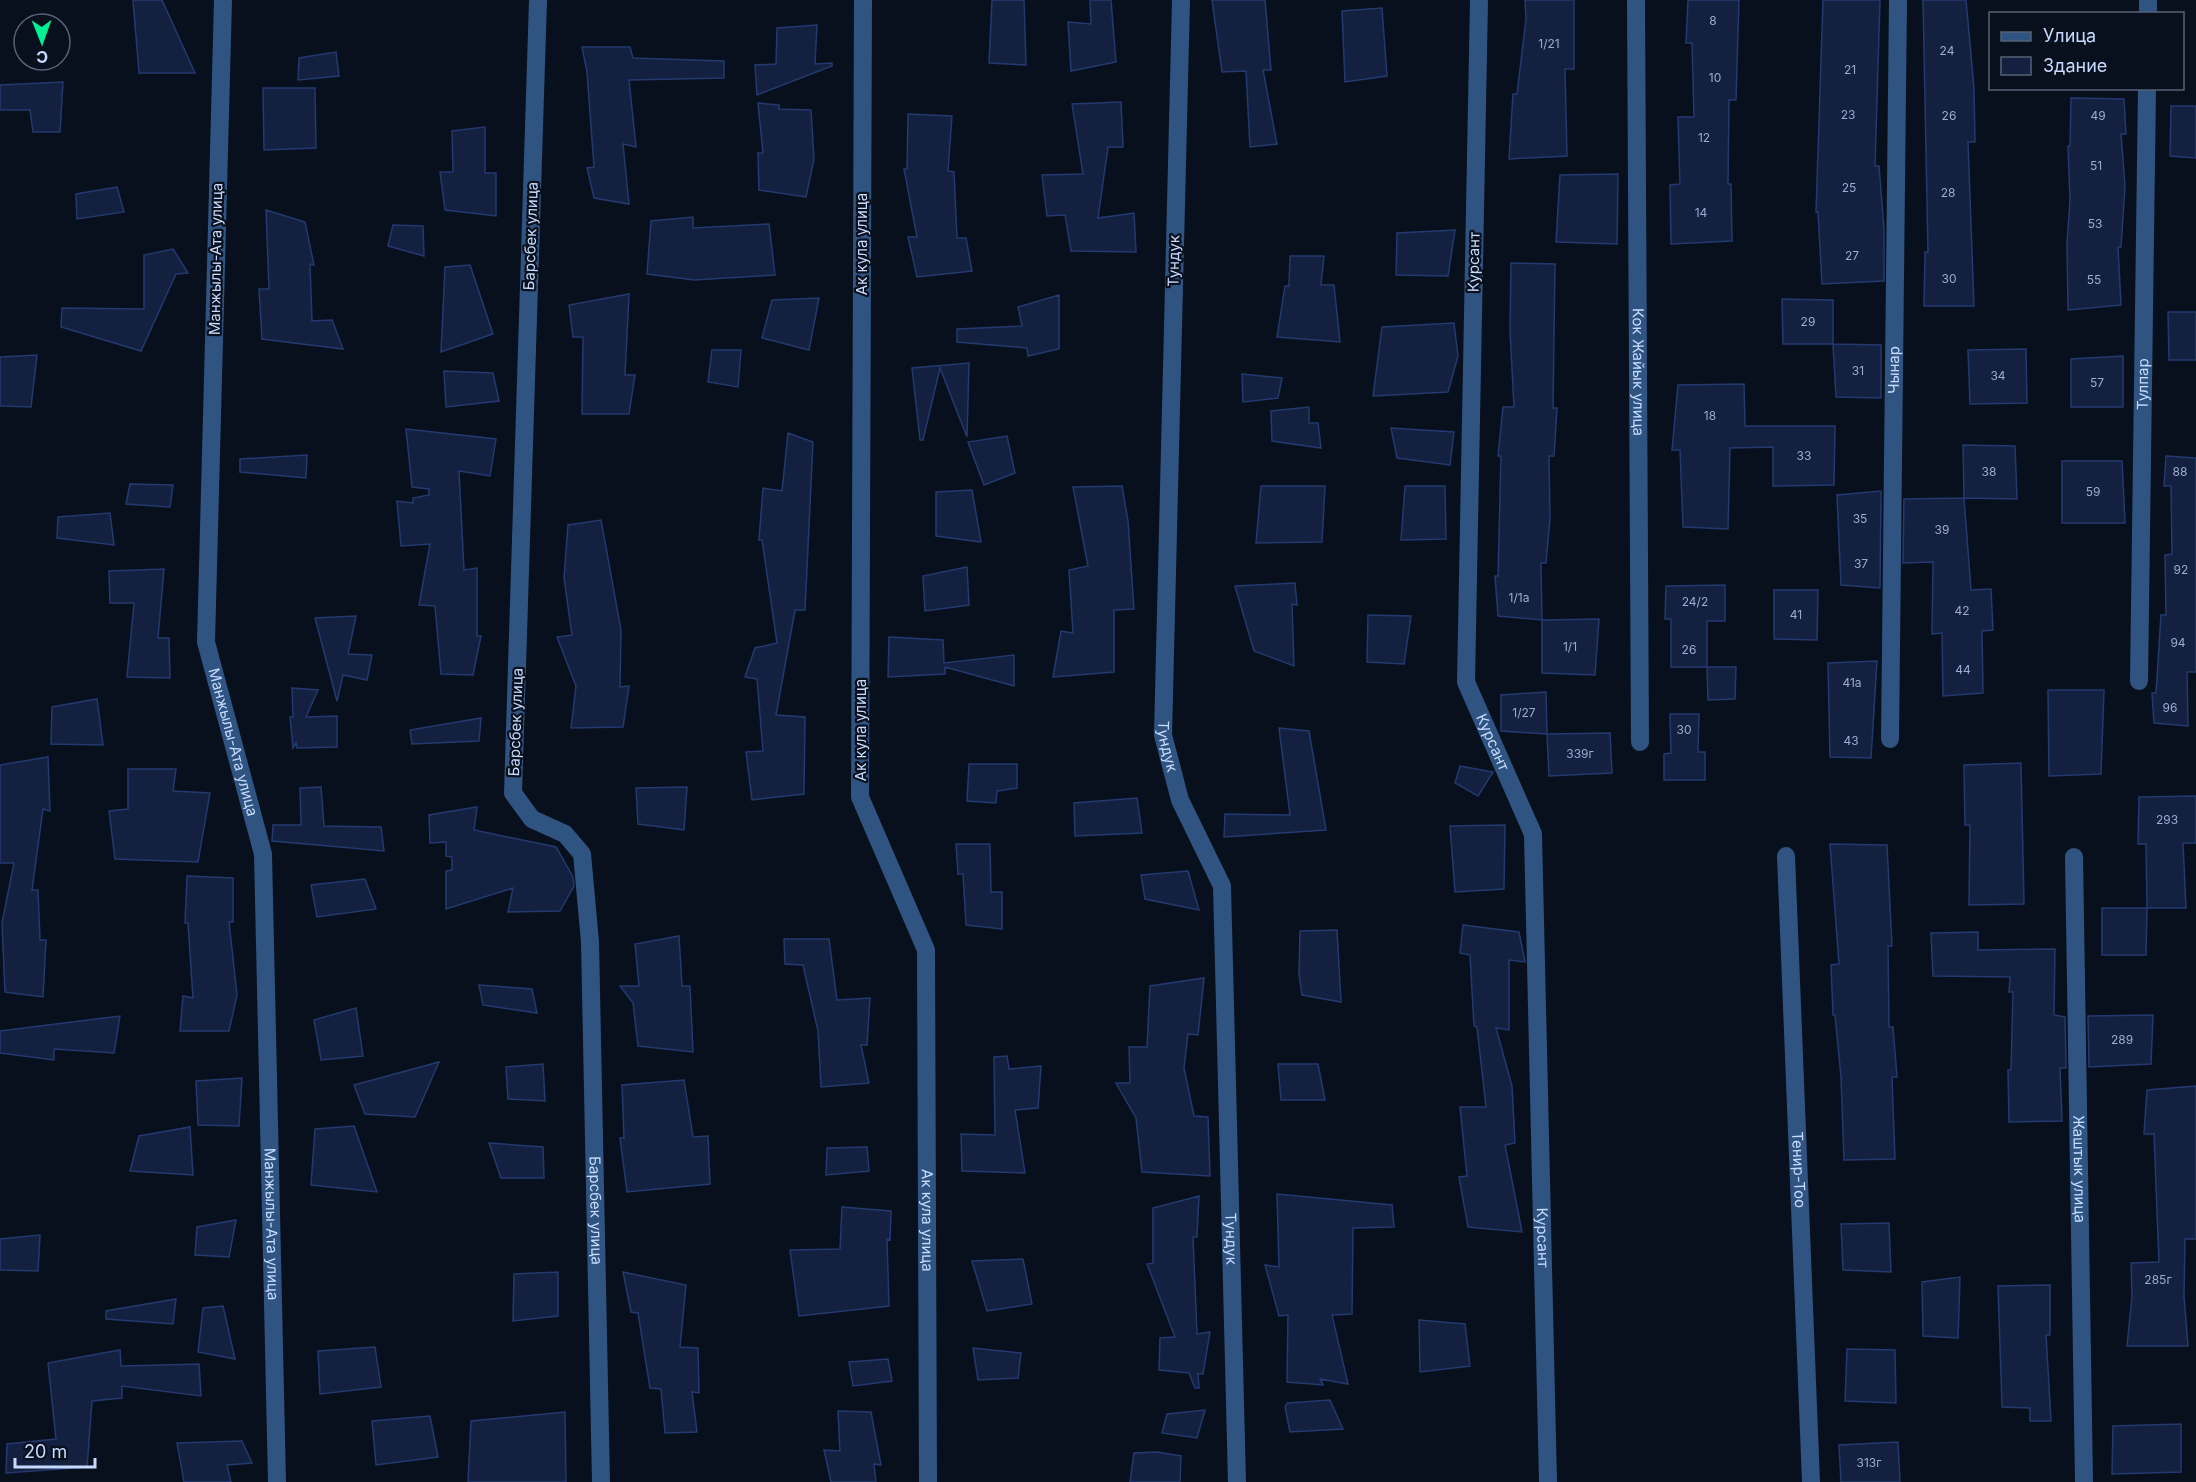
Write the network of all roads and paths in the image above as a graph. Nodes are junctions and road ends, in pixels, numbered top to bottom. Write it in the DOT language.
graph roads {
  1 [pos="223,0"];
  2 [pos="538,0"];
  3 [pos="863,0"];
  4 [pos="1180,0"];
  5 [pos="1479,0"];
  6 [pos="1636,0"];
  7 [pos="1898,0"];
  8 [pos="2146,90"];
  9 [pos="2139,681"];
  10 [pos="1890,739"];
  11 [pos="1640,742"];
  12 [pos="1786,856"];
  13 [pos="2074,857"];
  14 [pos="277,1482"];
  15 [pos="601,1482"];
  16 [pos="928,1482"];
  17 [pos="1237,1482"];
  18 [pos="1548,1482"];
  19 [pos="1811,1482"];
  20 [pos="2084,1482"];
  1 -- 14 [label="street, Манжылы-Ата улица"];
  2 -- 15 [label="street, Барсбек улица"];
  3 -- 16 [label="street, Ак кула улица"];
  4 -- 17 [label="street, Тундук"];
  5 -- 18 [label="street, Курсант"];
  6 -- 11 [label="street, Кок Жайык улица"];
  7 -- 10 [label="street, Чынар"];
  8 -- 9 [label="street, Тулпар"];
  12 -- 19 [label="street, Тенир-Тоо"];
  13 -- 20 [label="street, Жаштык улица"];
}
